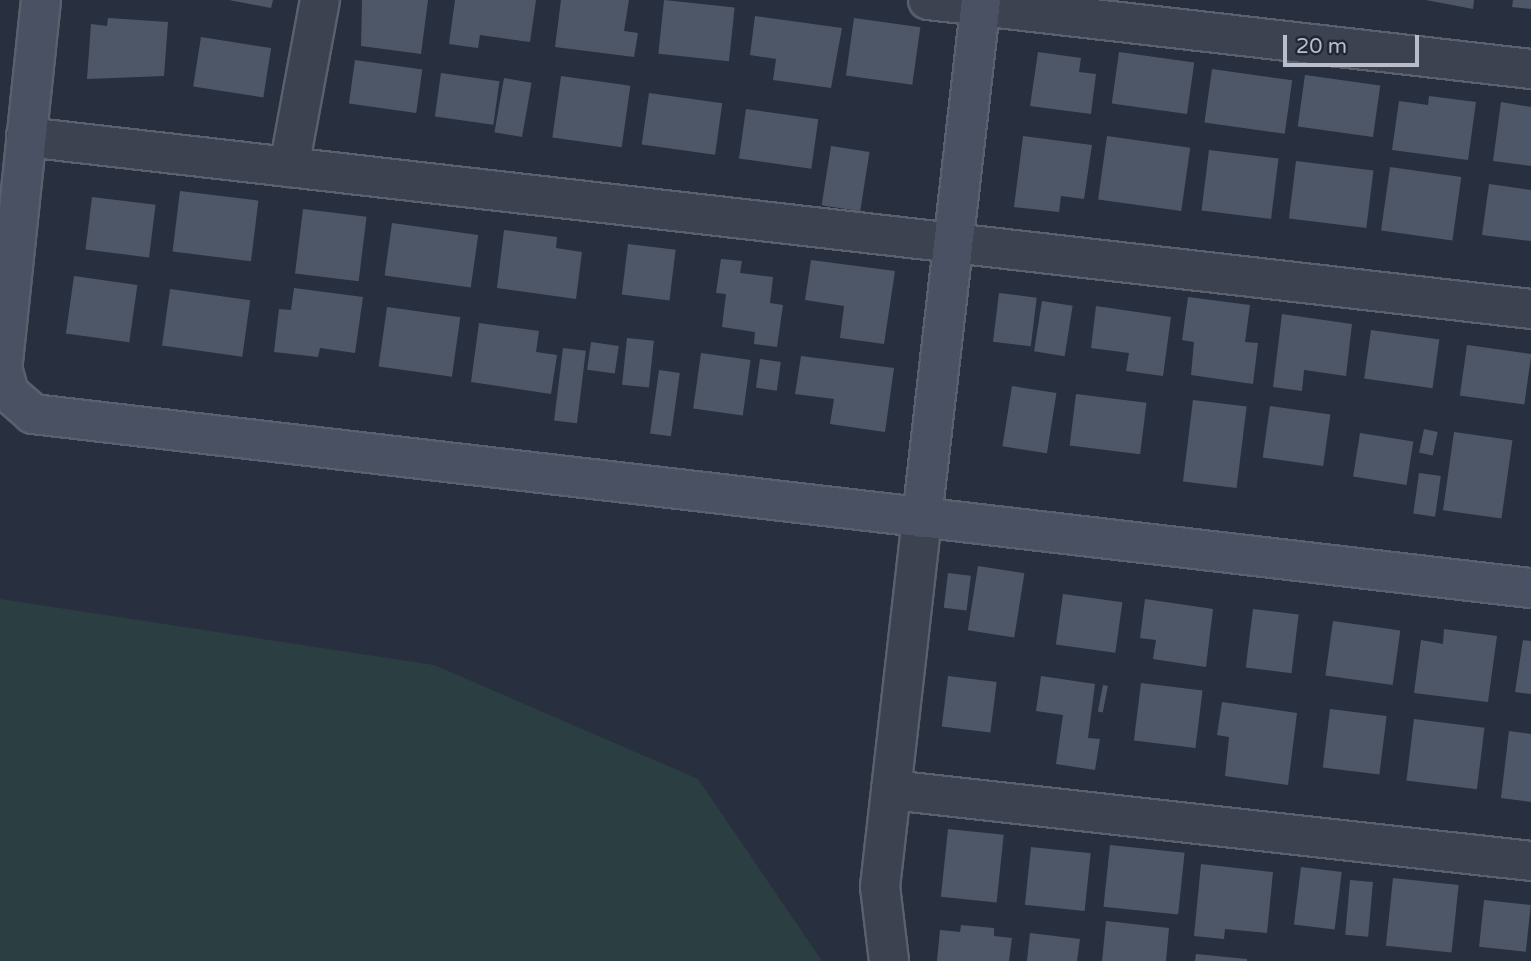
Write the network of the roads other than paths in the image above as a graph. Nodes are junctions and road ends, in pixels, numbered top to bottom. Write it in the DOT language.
graph roads {
  1 [pos="41,0"];
  2 [pos="320,0"];
  3 [pos="928,0"];
  4 [pos="981,4"];
  5 [pos="1531,69"];
  6 [pos="26,138"];
  7 [pos="289,167"];
  8 [pos="953,244"];
  9 [pos="1531,309"];
  10 [pos="8,403"];
  11 [pos="922,518"];
  12 [pos="1531,588"];
  13 [pos="891,790"];
  14 [pos="1531,861"];
  15 [pos="889,961"];
  1 -- 6 [label="street"];
  2 -- 7 [label="street"];
  3 -- 4 [label="street"];
  4 -- 5 [label="street"];
  4 -- 8 [label="street"];
  6 -- 7 [label="street"];
  6 -- 10 [label="street"];
  7 -- 8 [label="street"];
  8 -- 9 [label="street"];
  8 -- 11 [label="street"];
  10 -- 11 [label="street"];
  11 -- 12 [label="street"];
  11 -- 13 [label="street"];
  13 -- 14 [label="street"];
  13 -- 15 [label="street"];
}
